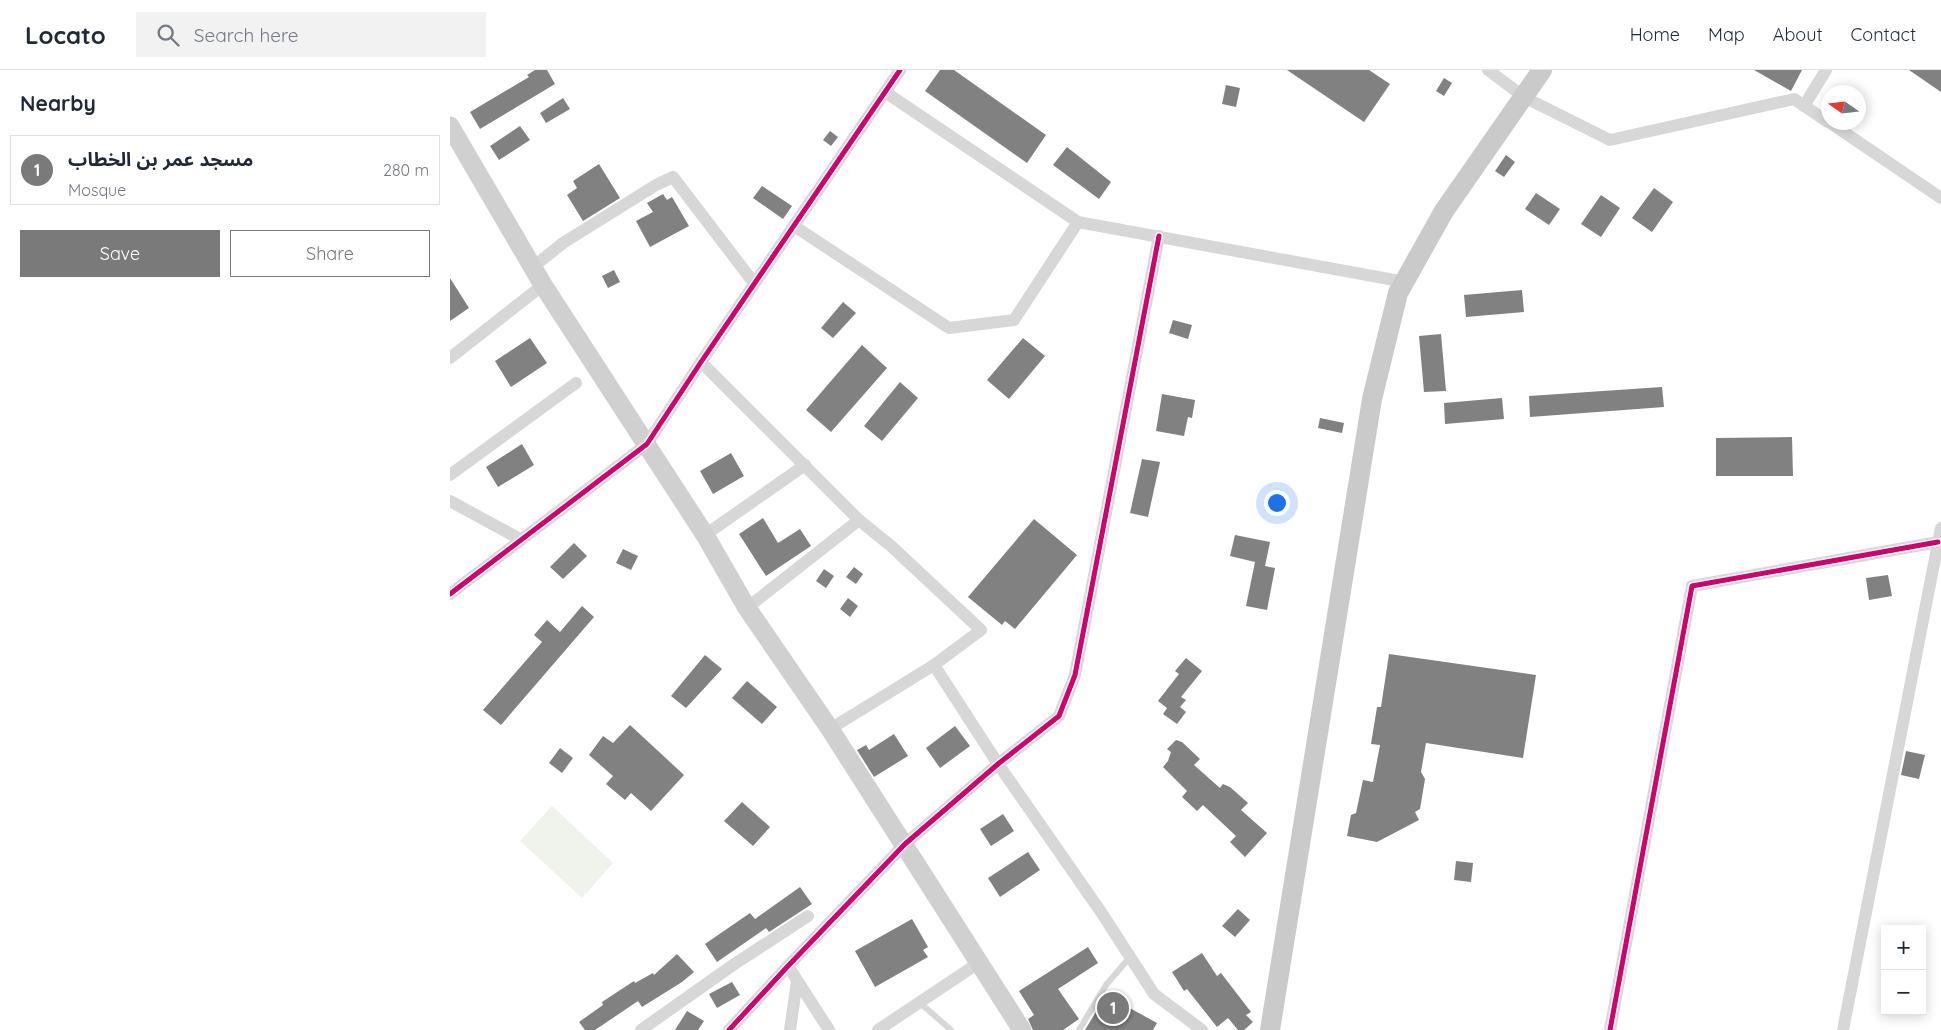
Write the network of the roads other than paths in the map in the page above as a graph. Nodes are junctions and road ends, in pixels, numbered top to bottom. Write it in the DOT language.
graph roads {
  1 [pos="900,70"];
  2 [pos="1488,70"];
  3 [pos="1542,70"];
  4 [pos="1826,70"];
  5 [pos="884,92"];
  6 [pos="1524,97"];
  7 [pos="1804,106"];
  8 [pos="1821,117"];
  9 [pos="450,126"];
  10 [pos="1841,130"];
  11 [pos="1941,198"];
  12 [pos="1078,222"];
  13 [pos="794,226"];
  14 [pos="1159,236"];
  15 [pos="533,267"];
  16 [pos="1405,282"];
  17 [pos="754,283"];
  18 [pos="544,285"];
  19 [pos="450,358"];
  20 [pos="701,362"];
  21 [pos="576,383"];
  22 [pos="647,444"];
  23 [pos="805,465"];
  24 [pos="450,475"];
  25 [pos="450,501"];
  26 [pos="859,520"];
  27 [pos="1941,528"];
  28 [pos="705,535"];
  29 [pos="520,539"];
  30 [pos="1938,542"];
  31 [pos="450,594"];
  32 [pos="747,608"];
  33 [pos="934,665"];
  34 [pos="830,729"];
  35 [pos="998,764"];
  36 [pos="905,844"];
  37 [pos="808,916"];
  38 [pos="1130,957"];
  39 [pos="980,962"];
  40 [pos="788,966"];
  41 [pos="798,981"];
  42 [pos="919,1002"];
  43 [pos="735,1027"];
  44 [pos="641,1030"];
  45 [pos="790,1030"];
  46 [pos="828,1030"];
  47 [pos="878,1030"];
  48 [pos="951,1030"];
  49 [pos="1022,1030"];
  50 [pos="1079,1030"];
  51 [pos="1202,1030"];
  52 [pos="1270,1030"];
  53 [pos="1610,1030"];
  54 [pos="1843,1030"];
  1 -- 5 [label="street"];
  2 -- 6 [label="street"];
  3 -- 6 [label="main road"];
  4 -- 7 [label="street"];
  5 -- 12 [label="street"];
  5 -- 13 [label="street"];
  6 -- 7 [label="street"];
  6 -- 16 [label="main road"];
  7 -- 8 [label="street"];
  9 -- 15 [label="main road"];
  10 -- 11 [label="street"];
  12 -- 13 [label="street"];
  12 -- 14 [label="street"];
  13 -- 17 [label="street"];
  14 -- 16 [label="street"];
  14 -- 35 [label="street"];
  15 -- 17 [label="street"];
  15 -- 18 [label="main road"];
  16 -- 52 [label="main road"];
  17 -- 20 [label="street"];
  18 -- 19 [label="street"];
  18 -- 22 [label="main road"];
  20 -- 22 [label="street"];
  20 -- 23 [label="street"];
  21 -- 24 [label="street"];
  22 -- 28 [label="main road"];
  22 -- 29 [label="street"];
  23 -- 26 [label="street"];
  23 -- 28 [label="street"];
  25 -- 29 [label="street"];
  26 -- 32 [label="street"];
  26 -- 33 [label="street"];
  27 -- 30 [label="street"];
  28 -- 32 [label="main road"];
  29 -- 31 [label="street"];
  30 -- 53 [label="street"];
  30 -- 54 [label="street"];
  32 -- 34 [label="main road"];
  33 -- 34 [label="street"];
  33 -- 35 [label="street"];
  34 -- 36 [label="main road"];
  35 -- 36 [label="street"];
  35 -- 38 [label="street"];
  36 -- 39 [label="main road"];
  36 -- 40 [label="street"];
  37 -- 44 [label="street"];
  38 -- 50 [label="lane"];
  38 -- 51 [label="street"];
  39 -- 42 [label="street"];
  39 -- 49 [label="main road"];
  40 -- 41 [label="street"];
  40 -- 43 [label="street"];
  41 -- 45 [label="street"];
  41 -- 46 [label="street"];
  42 -- 47 [label="street"];
  42 -- 48 [label="lane"];
}
